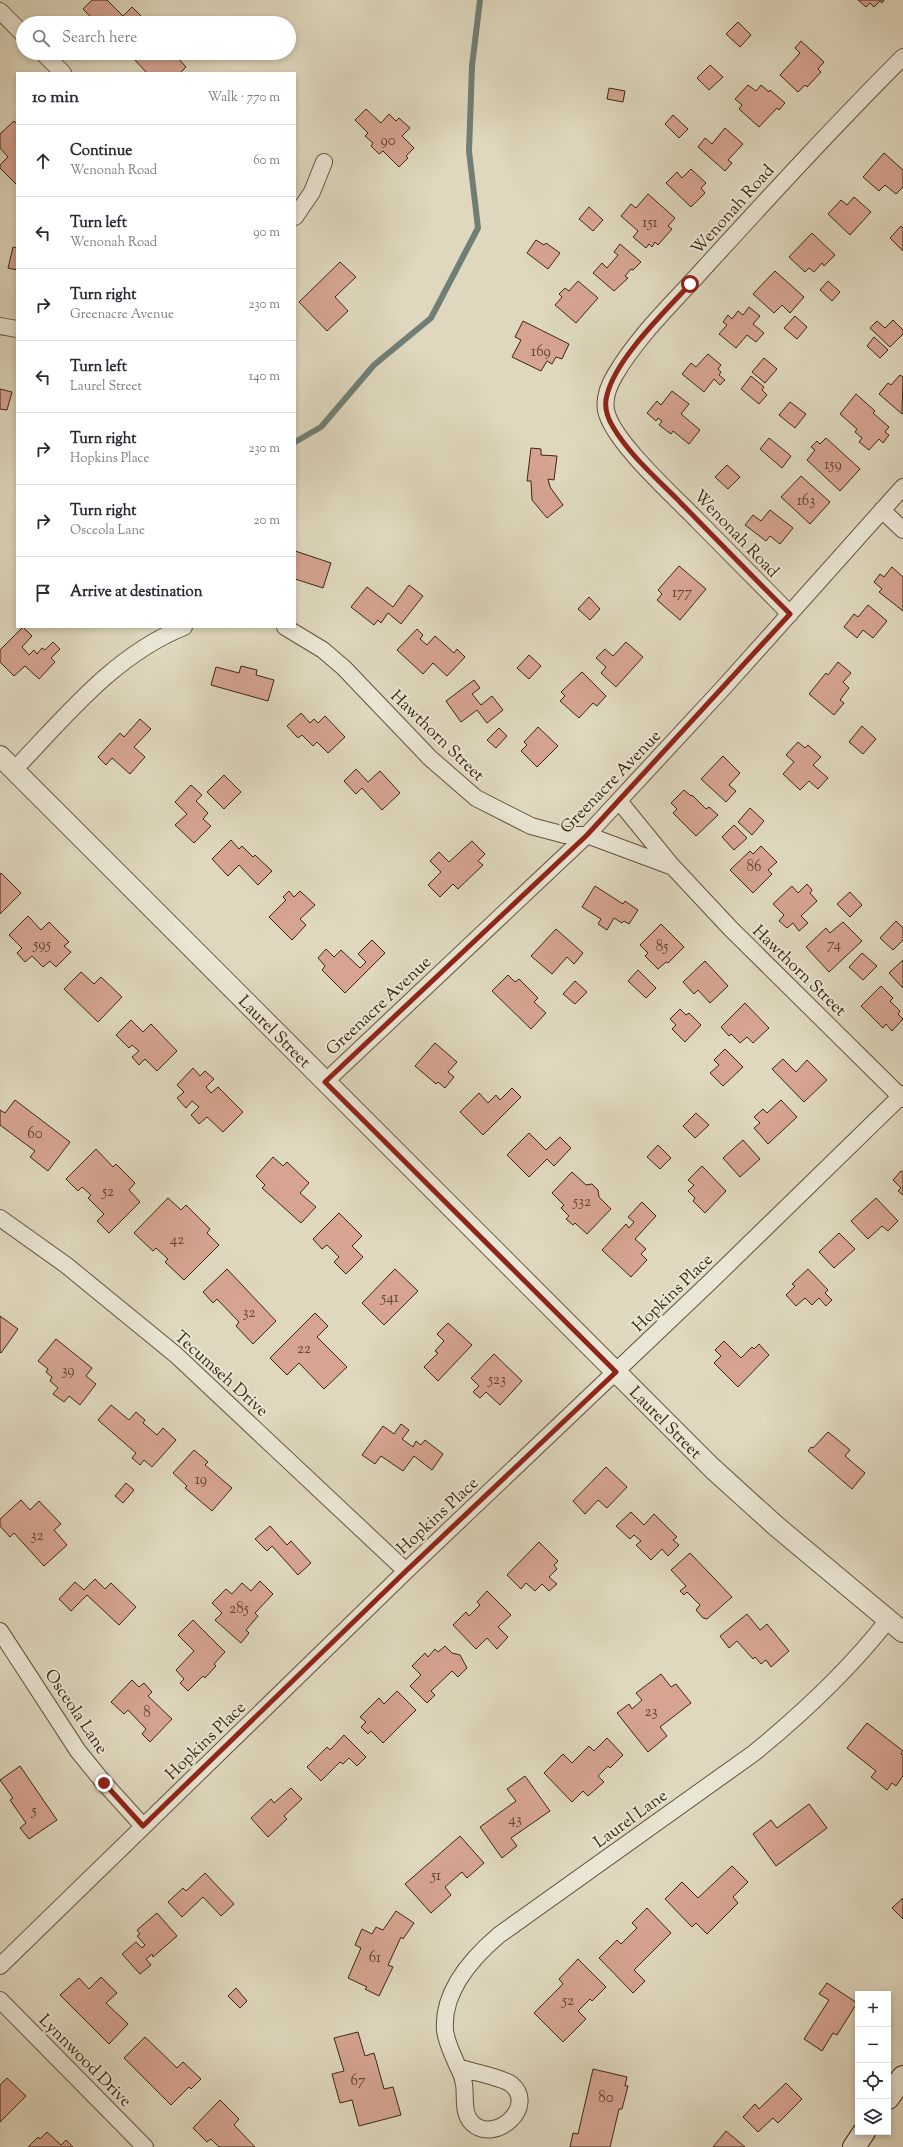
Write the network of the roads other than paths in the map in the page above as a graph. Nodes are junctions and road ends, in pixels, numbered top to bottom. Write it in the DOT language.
graph roads {
  1 [pos="0,11"];
  2 [pos="16,27"];
  3 [pos="903,57"];
  4 [pos="50,60"];
  5 [pos="62,72"];
  6 [pos="324,162"];
  7 [pos="296,216"];
  8 [pos="0,326"];
  9 [pos="16,330"];
  10 [pos="903,487"];
  11 [pos="882,510"];
  12 [pos="903,530"];
  13 [pos="790,614"];
  14 [pos="182,628"];
  15 [pos="287,628"];
  16 [pos="7,763"];
  17 [pos="619,800"];
  18 [pos="587,835"];
  19 [pos="673,867"];
  20 [pos="325,1082"];
  21 [pos="902,1096"];
  22 [pos="0,1218"];
  23 [pos="616,1372"];
  24 [pos="406,1571"];
  25 [pos="895,1626"];
  26 [pos="0,1631"];
  27 [pos="143,1826"];
  28 [pos="0,1966"];
  29 [pos="0,2000"];
  30 [pos="458,2067"];
  31 [pos="903,2077"];
  32 [pos="891,2094"];
  33 [pos="862,2135"];
  34 [pos="145,2147"];
  35 [pos="854,2147"];
  1 -- 2 [label="street"];
  3 -- 13 [label="street, Wenonah Road"];
  4 -- 5 [label="street"];
  6 -- 7 [label="street"];
  8 -- 9 [label="street"];
  10 -- 11 [label="street, Greenacre Avenue"];
  11 -- 12 [label="street"];
  11 -- 13 [label="street, Greenacre Avenue"];
  13 -- 17 [label="street, Greenacre Avenue"];
  14 -- 16 [label="street"];
  15 -- 18 [label="street, Hawthorn Street"];
  16 -- 20 [label="street, Laurel Street"];
  17 -- 18 [label="street, Greenacre Avenue"];
  17 -- 19 [label="street, Hawthorn Street"];
  18 -- 19 [label="street, Hawthorn Street"];
  18 -- 20 [label="street, Greenacre Avenue"];
  19 -- 21 [label="street, Hawthorn Street"];
  20 -- 23 [label="street, Laurel Street"];
  21 -- 23 [label="street, Hopkins Place"];
  22 -- 24 [label="street, Tecumseh Drive"];
  23 -- 24 [label="street, Hopkins Place"];
  23 -- 25 [label="street, Laurel Street"];
  24 -- 27 [label="street, Hopkins Place"];
  25 -- 30 [label="street, Laurel Lane"];
  26 -- 27 [label="street, Osceola Lane"];
  27 -- 28 [label="street, Hopkins Place"];
  29 -- 34 [label="street, Lynnwood Drive"];
  31 -- 32 [label="main road"];
  33 -- 35 [label="main road"];
}
